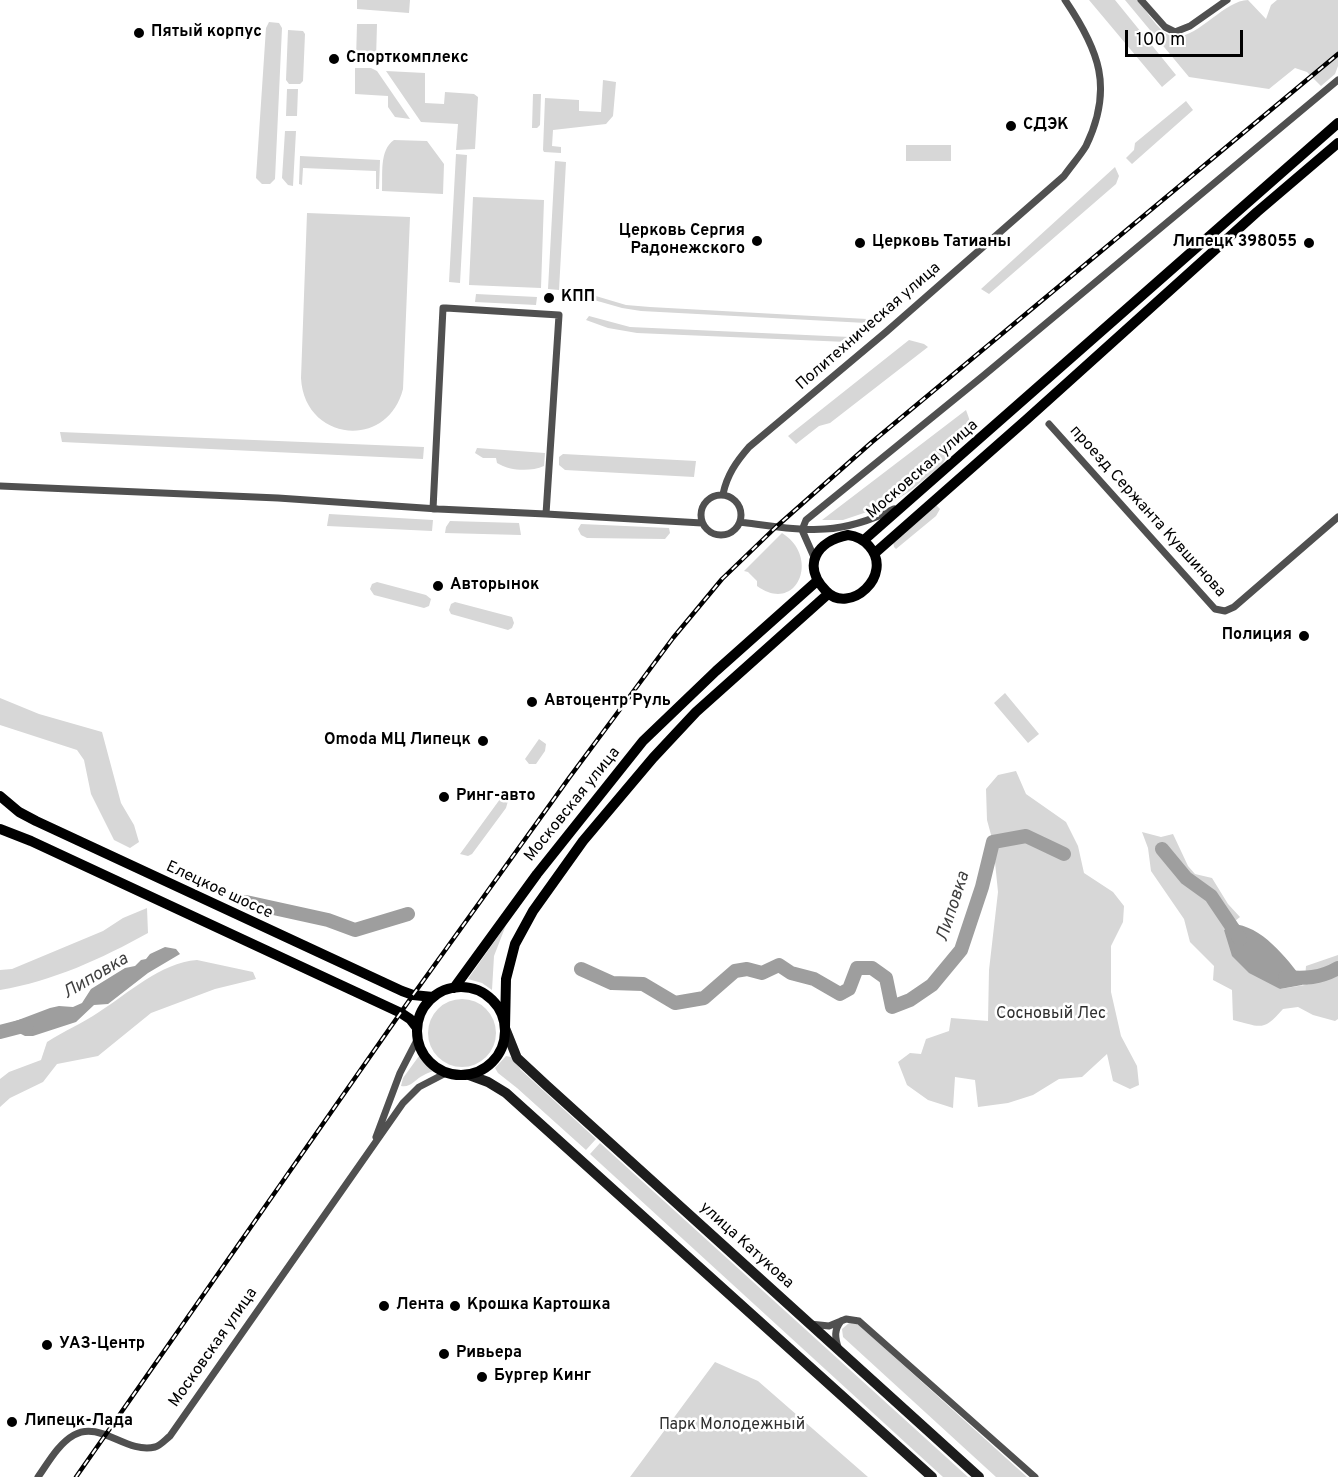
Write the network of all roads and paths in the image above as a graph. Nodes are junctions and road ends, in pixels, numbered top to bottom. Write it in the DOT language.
graph roads {
  1 [pos="1065,0"];
  2 [pos="1142,0"];
  3 [pos="1227,0"];
  4 [pos="1338,80"];
  5 [pos="1338,123"];
  6 [pos="1338,143"];
  7 [pos="1048,424"];
  8 [pos="0,486"];
  9 [pos="723,494"];
  10 [pos="910,501"];
  11 [pos="433,509"];
  12 [pos="546,514"];
  13 [pos="1338,517"];
  14 [pos="740,522"];
  15 [pos="702,524"];
  16 [pos="802,530"];
  17 [pos="831,530"];
  18 [pos="848,535"];
  19 [pos="864,540"];
  20 [pos="875,553"];
  21 [pos="814,557"];
  22 [pos="817,581"];
  23 [pos="828,594"];
  24 [pos="0,796"];
  25 [pos="0,829"];
  26 [pos="454,988"];
  27 [pos="433,997"];
  28 [pos="417,1028"];
  29 [pos="505,1028"];
  30 [pos="417,1040"];
  31 [pos="447,1073"];
  32 [pos="469,1075"];
  33 [pos="373,1145"];
  34 [pos="846,1319"];
  35 [pos="810,1324"];
  36 [pos="838,1350"];
  37 [pos="38,1477"];
  38 [pos="932,1477"];
  39 [pos="979,1477"];
  40 [pos="1035,1477"];
  1 -- 9 [label="street, Политехническая улица"];
  2 -- 3 [label="street"];
  4 -- 16 [label="street"];
  5 -- 10 [label="main road, Московская улица"];
  6 -- 20 [label="main road, Московская улица"];
  7 -- 13 [label="street, проезд Сержанта Кувшинова"];
  8 -- 11 [label="street"];
  9 -- 14 [label="street"];
  9 -- 15 [label="street"];
  10 -- 17 [label="street"];
  10 -- 19 [label="main road, Московская улица"];
  11 -- 12 [label="street"];
  11 -- 12 [label="street"];
  12 -- 15 [label="street"];
  14 -- 15 [label="street"];
  14 -- 16 [label="street"];
  16 -- 17 [label="street"];
  16 -- 21 [label="street"];
  17 -- 18 [label="street"];
  18 -- 19 [label="main road, Московская улица"];
  18 -- 21 [label="main road"];
  19 -- 20 [label="main road"];
  20 -- 23 [label="main road"];
  21 -- 22 [label="main road"];
  22 -- 23 [label="main road"];
  22 -- 26 [label="main road, Московская улица"];
  23 -- 29 [label="main road, Московская улица"];
  24 -- 27 [label="main road, Елецкое шоссе"];
  25 -- 28 [label="main road, Елецкое шоссе"];
  26 -- 27 [label="main road"];
  26 -- 29 [label="main road"];
  27 -- 28 [label="main road"];
  28 -- 30 [label="main road"];
  29 -- 32 [label="main road"];
  29 -- 35 [label="main road, улица Катукова"];
  30 -- 31 [label="main road"];
  30 -- 33 [label="street, Московская улица"];
  31 -- 32 [label="main road"];
  31 -- 33 [label="street, Московская улица"];
  32 -- 38 [label="main road"];
  33 -- 37 [label="street, Московская улица"];
  34 -- 35 [label="street"];
  34 -- 36 [label="street"];
  34 -- 40 [label="street"];
  35 -- 36 [label="main road, улица Катукова"];
  36 -- 39 [label="main road, улица Катукова"];
}
